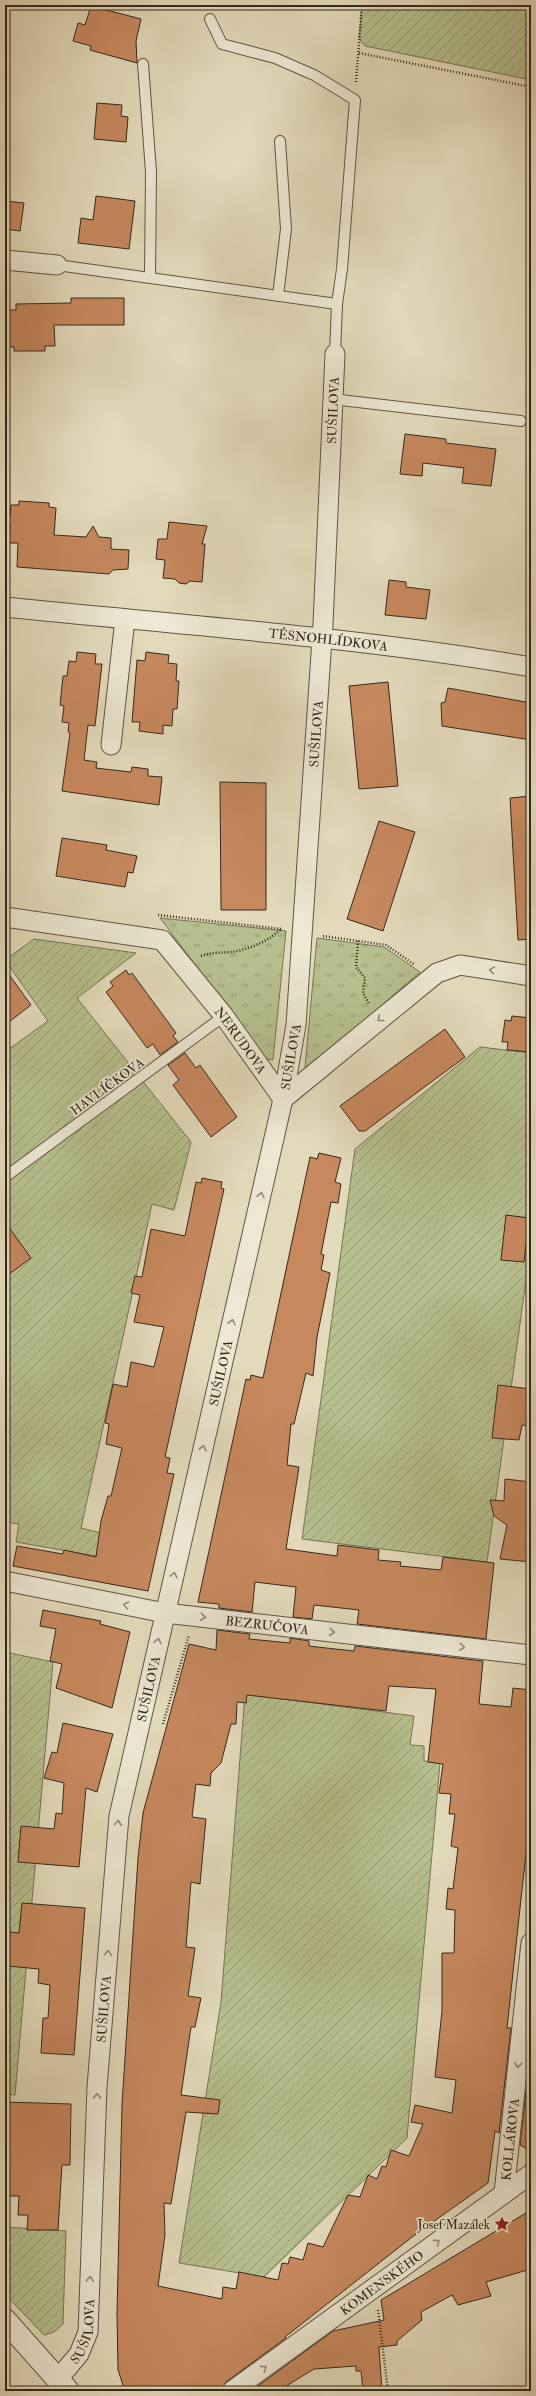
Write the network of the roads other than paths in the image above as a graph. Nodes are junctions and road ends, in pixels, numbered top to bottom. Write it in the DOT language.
graph roads {
  1 [pos="210,19"];
  2 [pos="144,64"];
  3 [pos="280,141"];
  4 [pos="5,260"];
  5 [pos="57,265"];
  6 [pos="150,278"];
  7 [pos="278,296"];
  8 [pos="337,304"];
  9 [pos="335,354"];
  10 [pos="332,399"];
  11 [pos="521,421"];
  12 [pos="5,607"];
  13 [pos="125,619"];
  14 [pos="321,639"];
  15 [pos="531,667"];
  16 [pos="111,745"];
  17 [pos="10,922"];
  18 [pos="531,976"];
  19 [pos="224,1016"];
  20 [pos="282,1098"];
  21 [pos="5,1177"];
  22 [pos="5,1581"];
  23 [pos="164,1613"];
  24 [pos="531,1655"];
  25 [pos="531,1942"];
  26 [pos="531,2174"];
  27 [pos="504,2193"];
  28 [pos="5,2320"];
  29 [pos="61,2387"];
  30 [pos="232,2391"];
  1 -- 8 [label="lane"];
  2 -- 6 [label="lane"];
  3 -- 7 [label="lane"];
  4 -- 5 [label="street"];
  5 -- 6 [label="lane"];
  6 -- 7 [label="lane"];
  7 -- 8 [label="lane"];
  8 -- 9 [label="lane"];
  9 -- 10 [label="street, SUŠILOVA"];
  10 -- 11 [label="lane"];
  10 -- 14 [label="street, SUŠILOVA"];
  12 -- 13 [label="street, TĚSNOHLÍDKOVA"];
  13 -- 14 [label="street, TĚSNOHLÍDKOVA"];
  13 -- 16 [label="street"];
  14 -- 15 [label="street, TĚSNOHLÍDKOVA"];
  14 -- 20 [label="street, SUŠILOVA"];
  17 -- 19 [label="street, NERUDOVA"];
  18 -- 20 [label="street, one-way"];
  19 -- 20 [label="street, NERUDOVA"];
  19 -- 21 [label="lane, HAVLÍČKOVA"];
  23 -- 20 [label="street, SUŠILOVA, one-way"];
  23 -- 22 [label="street, BEZRUČOVA, one-way"];
  23 -- 24 [label="street, BEZRUČOVA, one-way"];
  29 -- 23 [label="street, SUŠILOVA, one-way"];
  25 -- 27 [label="street, KOLLÁROVA, one-way"];
  26 -- 27 [label="street, KOMENSKÉHO"];
  30 -- 27 [label="street, KOMENSKÉHO, one-way"];
  28 -- 29 [label="street"];
}
